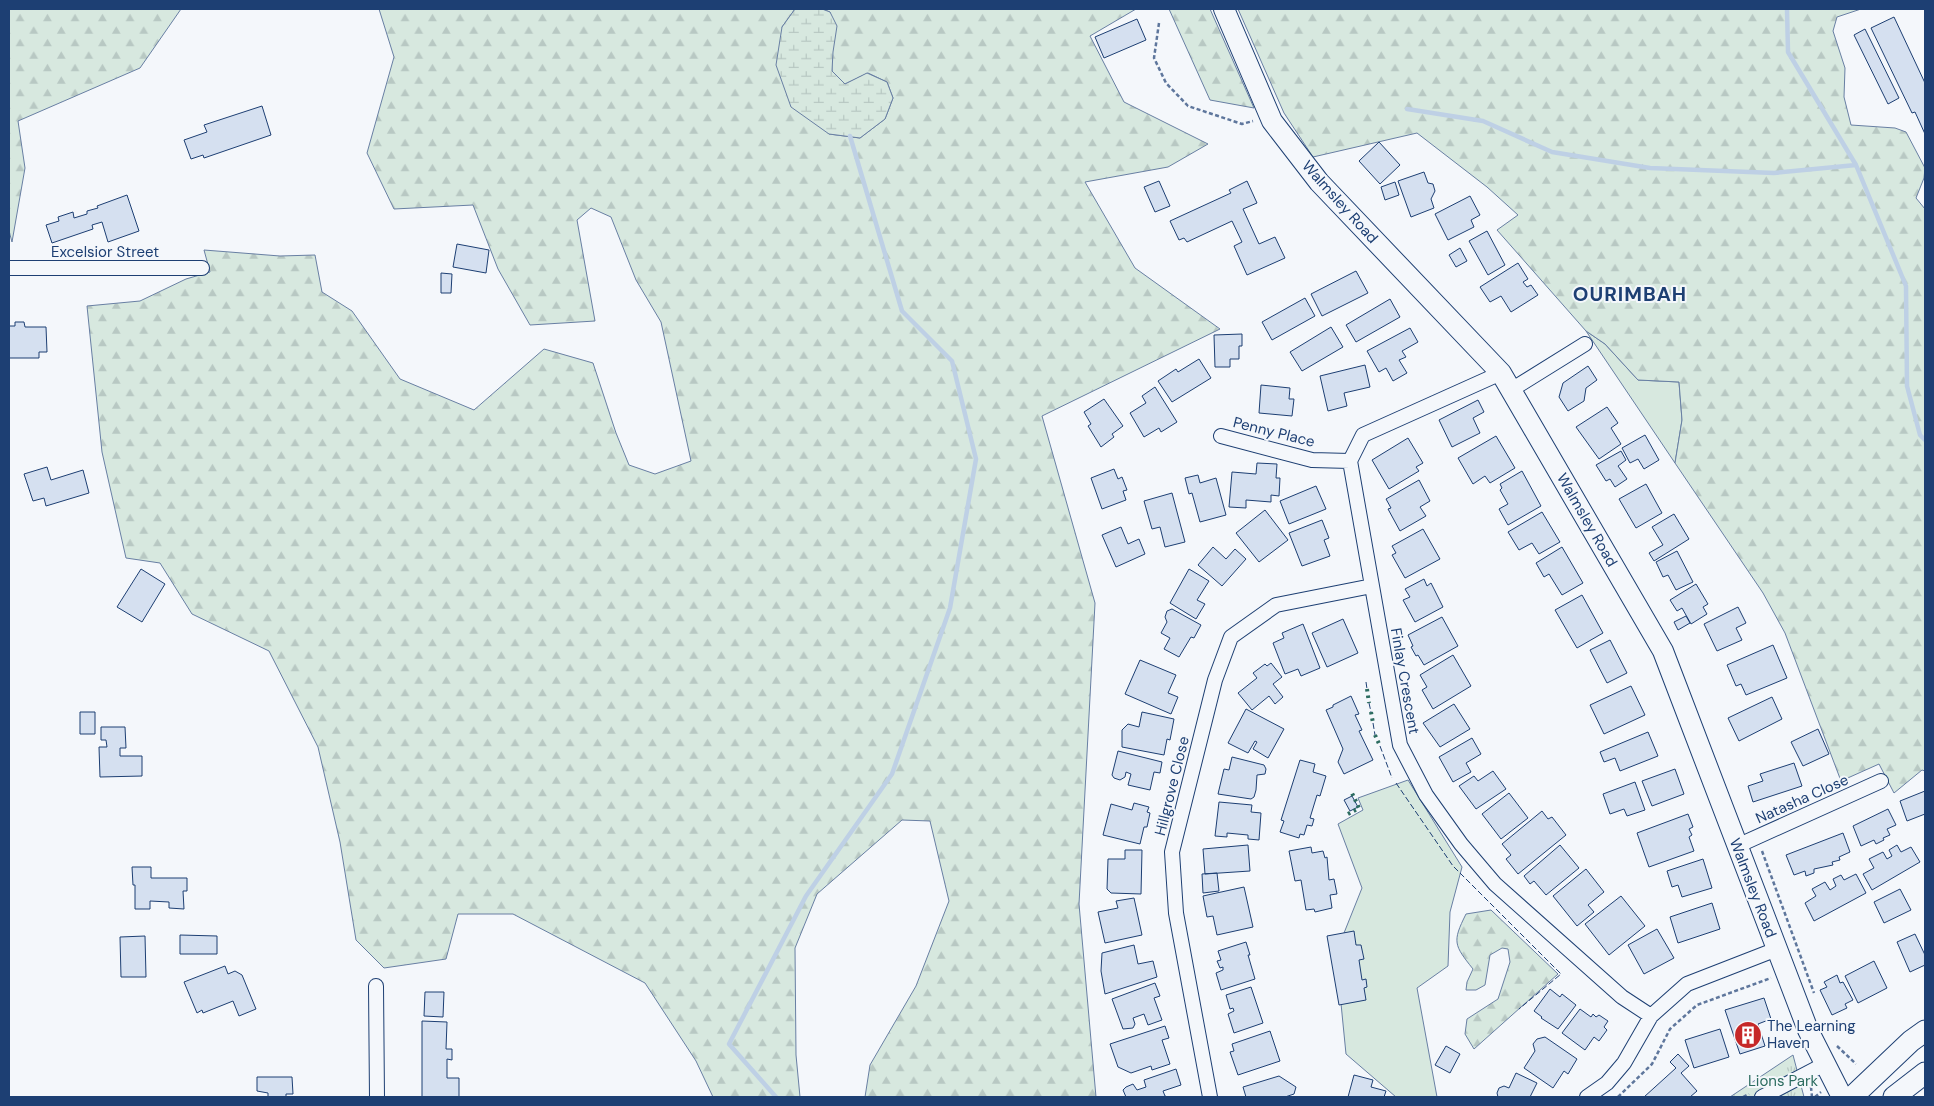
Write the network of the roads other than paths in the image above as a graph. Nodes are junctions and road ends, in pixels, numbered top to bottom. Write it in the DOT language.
graph roads {
  1 [pos="1224,9"];
  2 [pos="9,268"];
  3 [pos="202,268"];
  4 [pos="1585,344"];
  5 [pos="1501,373"];
  6 [pos="1511,390"];
  7 [pos="1221,436"];
  8 [pos="1350,461"];
  9 [pos="1372,586"];
  10 [pos="1881,781"];
  11 [pos="1737,846"];
  12 [pos="1777,949"];
  13 [pos="376,986"];
  14 [pos="1651,1016"];
  15 [pos="1925,1031"];
  16 [pos="1825,1064"];
  17 [pos="1925,1073"];
  18 [pos="377,1097"];
  19 [pos="1210,1097"];
  20 [pos="1587,1097"];
  21 [pos="1762,1097"];
  22 [pos="1842,1097"];
  23 [pos="1852,1097"];
  24 [pos="1894,1097"];
  1 -- 5 [label="street, Walmsley Road"];
  2 -- 3 [label="street, Excelsior Street"];
  4 -- 6 [label="street"];
  5 -- 6 [label="street, Walmsley Road"];
  5 -- 8 [label="street"];
  6 -- 11 [label="street, Walmsley Road"];
  7 -- 8 [label="street, Penny Place"];
  8 -- 9 [label="street, Finlay Crescent"];
  9 -- 14 [label="street, Finlay Crescent"];
  9 -- 19 [label="street, Hillgrove Close"];
  10 -- 11 [label="street, Natasha Close"];
  11 -- 12 [label="street, Walmsley Road"];
  12 -- 14 [label="street"];
  12 -- 16 [label="street, Walmsley Road"];
  13 -- 18 [label="street"];
  14 -- 20 [label="street"];
  15 -- 23 [label="main road"];
  16 -- 21 [label="street"];
  16 -- 22 [label="street, Walmsley Road"];
  17 -- 24 [label="main road"];
}
